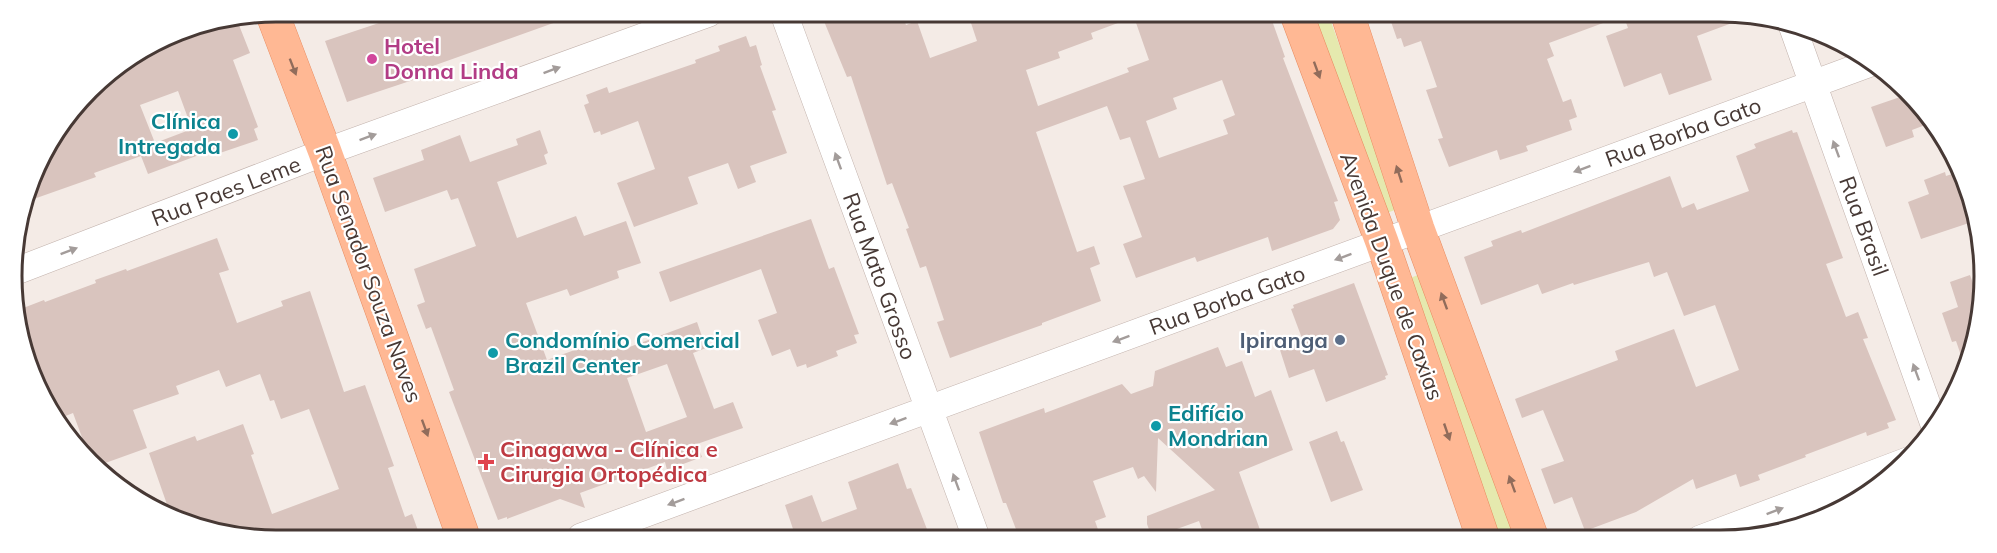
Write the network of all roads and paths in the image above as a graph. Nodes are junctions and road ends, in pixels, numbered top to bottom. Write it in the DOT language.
graph roads {
  1 [pos="276,22"];
  2 [pos="687,22"];
  3 [pos="787,22"];
  4 [pos="1300,22"];
  5 [pos="1350,22"];
  6 [pos="1795,34"];
  7 [pos="1863,66"];
  8 [pos="1813,84"];
  9 [pos="326,152"];
  10 [pos="1418,229"];
  11 [pos="1382,242"];
  12 [pos="22,269"];
  13 [pos="929,410"];
  14 [pos="1932,418"];
  15 [pos="1885,469"];
  16 [pos="462,530"];
  17 [pos="600,530"];
  18 [pos="973,530"];
  19 [pos="1480,530"];
  20 [pos="1529,530"];
  21 [pos="1724,530"];
  1 -- 9 [label="main road, Rua Senador Souza Naves, one-way"];
  9 -- 2 [label="street, Rua Paes Leme, one-way"];
  13 -- 3 [label="street, Rua Mato Grosso, one-way"];
  4 -- 11 [label="main road, Avenida Duque de Caxias, one-way"];
  10 -- 5 [label="main road, Avenida Duque de Caxias, one-way"];
  6 -- 8 [label="street, Rua Brasil"];
  7 -- 8 [label="street, Rua Borba Gato"];
  8 -- 10 [label="street, Rua Borba Gato, one-way"];
  14 -- 8 [label="street, Rua Brasil, one-way"];
  12 -- 9 [label="street, Rua Paes Leme, one-way"];
  9 -- 16 [label="main road, Rua Senador Souza Naves, one-way"];
  10 -- 11 [label="street, Rua Borba Gato"];
  20 -- 10 [label="main road, Avenida Duque de Caxias, one-way"];
  11 -- 13 [label="street, Rua Borba Gato, one-way"];
  11 -- 19 [label="main road, Avenida Duque de Caxias, one-way"];
  13 -- 17 [label="street, Rua Borba Gato, one-way"];
  18 -- 13 [label="street, Rua Mato Grosso, one-way"];
  21 -- 15 [label="street, one-way"];
}
